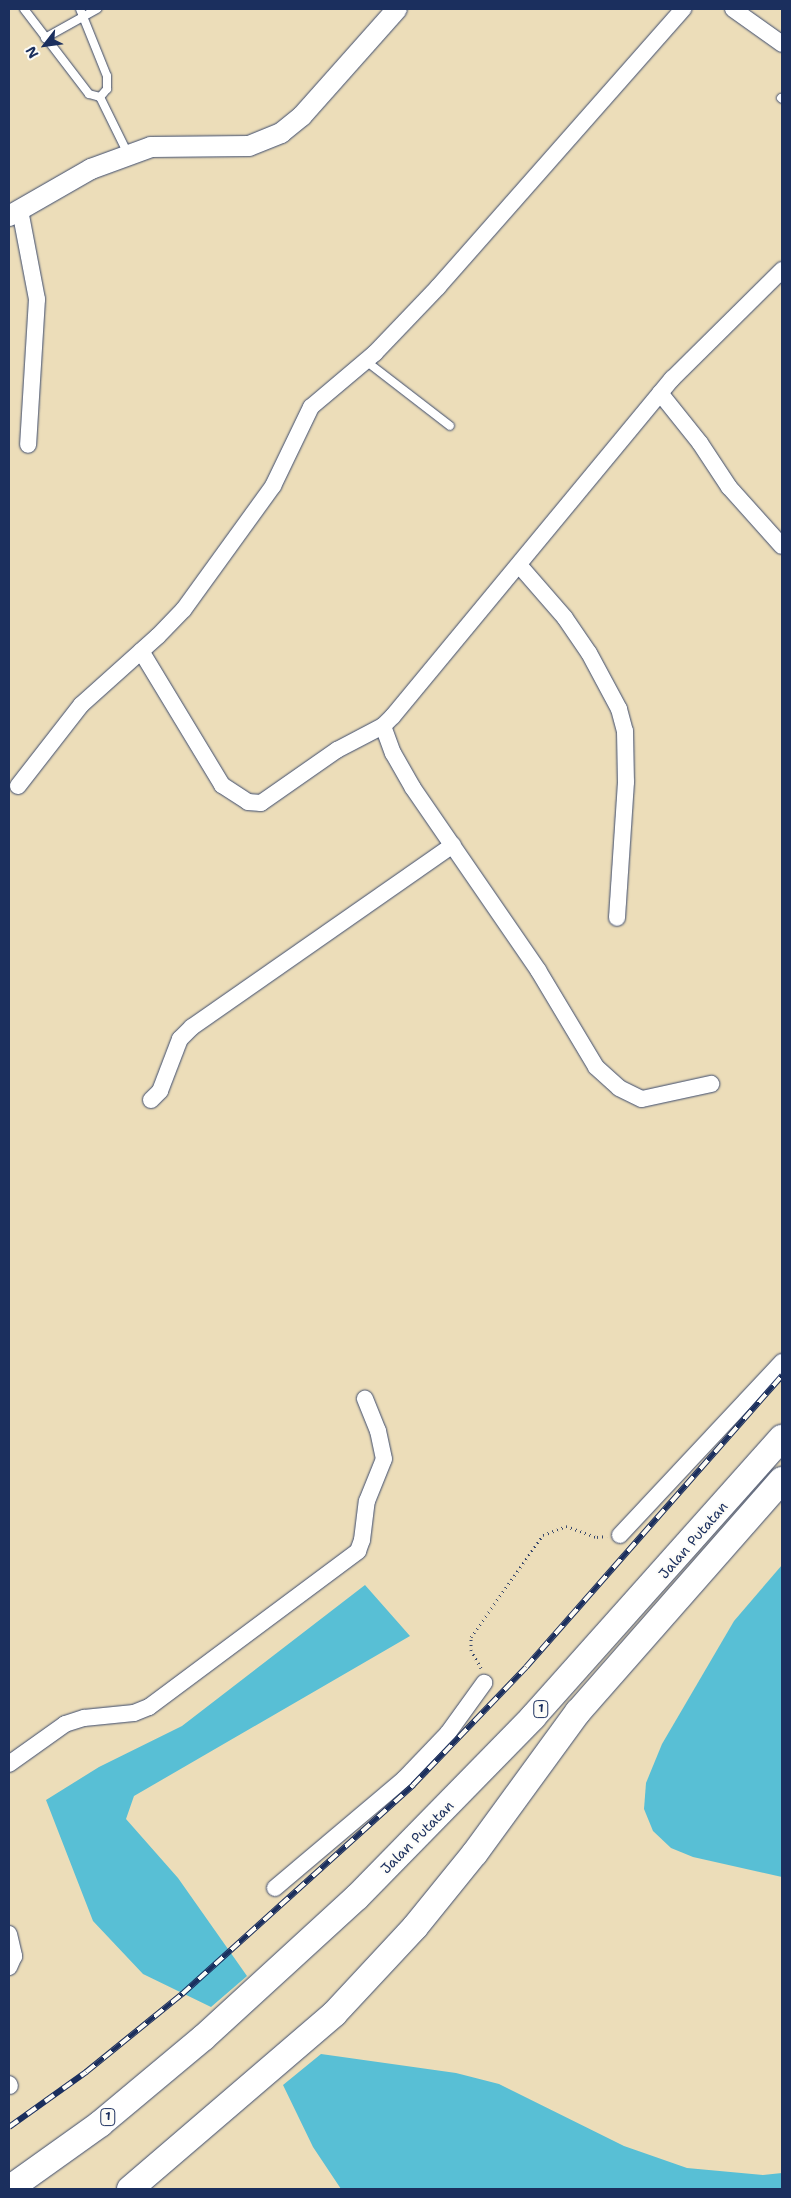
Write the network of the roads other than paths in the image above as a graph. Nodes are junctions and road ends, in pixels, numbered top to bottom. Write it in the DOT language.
graph roads {
  1 [pos="24,9"];
  2 [pos="97,9"];
  3 [pos="398,9"];
  4 [pos="683,9"];
  5 [pos="733,9"];
  6 [pos="82,12"];
  7 [pos="45,38"];
  8 [pos="782,44"];
  9 [pos="100,97"];
  10 [pos="128,154"];
  11 [pos="14,213"];
  12 [pos="782,270"];
  13 [pos="366,361"];
  14 [pos="660,393"];
  15 [pos="450,426"];
  16 [pos="28,445"];
  17 [pos="782,546"];
  18 [pos="519,565"];
  19 [pos="141,651"];
  20 [pos="383,726"];
  21 [pos="18,786"];
  22 [pos="453,845"];
  23 [pos="617,918"];
  24 [pos="711,1084"];
  25 [pos="151,1100"];
  26 [pos="782,1362"];
  27 [pos="365,1398"];
  28 [pos="782,1438"];
  29 [pos="782,1480"];
  30 [pos="620,1535"];
  31 [pos="668,1614"];
  32 [pos="626,1616"];
  33 [pos="484,1683"];
  34 [pos="9,1764"];
  35 [pos="275,1888"];
  36 [pos="9,1934"];
  37 [pos="9,1967"];
  38 [pos="9,2189"];
  39 [pos="130,2189"];
  1 -- 7 [label="lane"];
  2 -- 6 [label="lane"];
  3 -- 10 [label="street"];
  4 -- 13 [label="street"];
  5 -- 8 [label="street"];
  6 -- 7 [label="lane"];
  6 -- 9 [label="lane"];
  7 -- 9 [label="lane"];
  9 -- 10 [label="lane"];
  10 -- 11 [label="street"];
  11 -- 16 [label="street"];
  12 -- 14 [label="street"];
  13 -- 15 [label="lane"];
  13 -- 19 [label="street"];
  14 -- 17 [label="street"];
  14 -- 18 [label="street"];
  18 -- 20 [label="street"];
  18 -- 23 [label="street"];
  19 -- 20 [label="street"];
  19 -- 21 [label="street"];
  20 -- 22 [label="street"];
  22 -- 24 [label="street"];
  22 -- 25 [label="street"];
  26 -- 30 [label="street"];
  27 -- 34 [label="street"];
  28 -- 32 [label="highway, Jalan Putatan / 1"];
  29 -- 31 [label="highway, Jalan Putatan / 1"];
  31 -- 32 [label="highway"];
  31 -- 39 [label="highway, Jalan Putatan / 1"];
  32 -- 38 [label="highway, Jalan Putatan / 1"];
  33 -- 35 [label="street"];
  36 -- 37 [label="street"];
}
